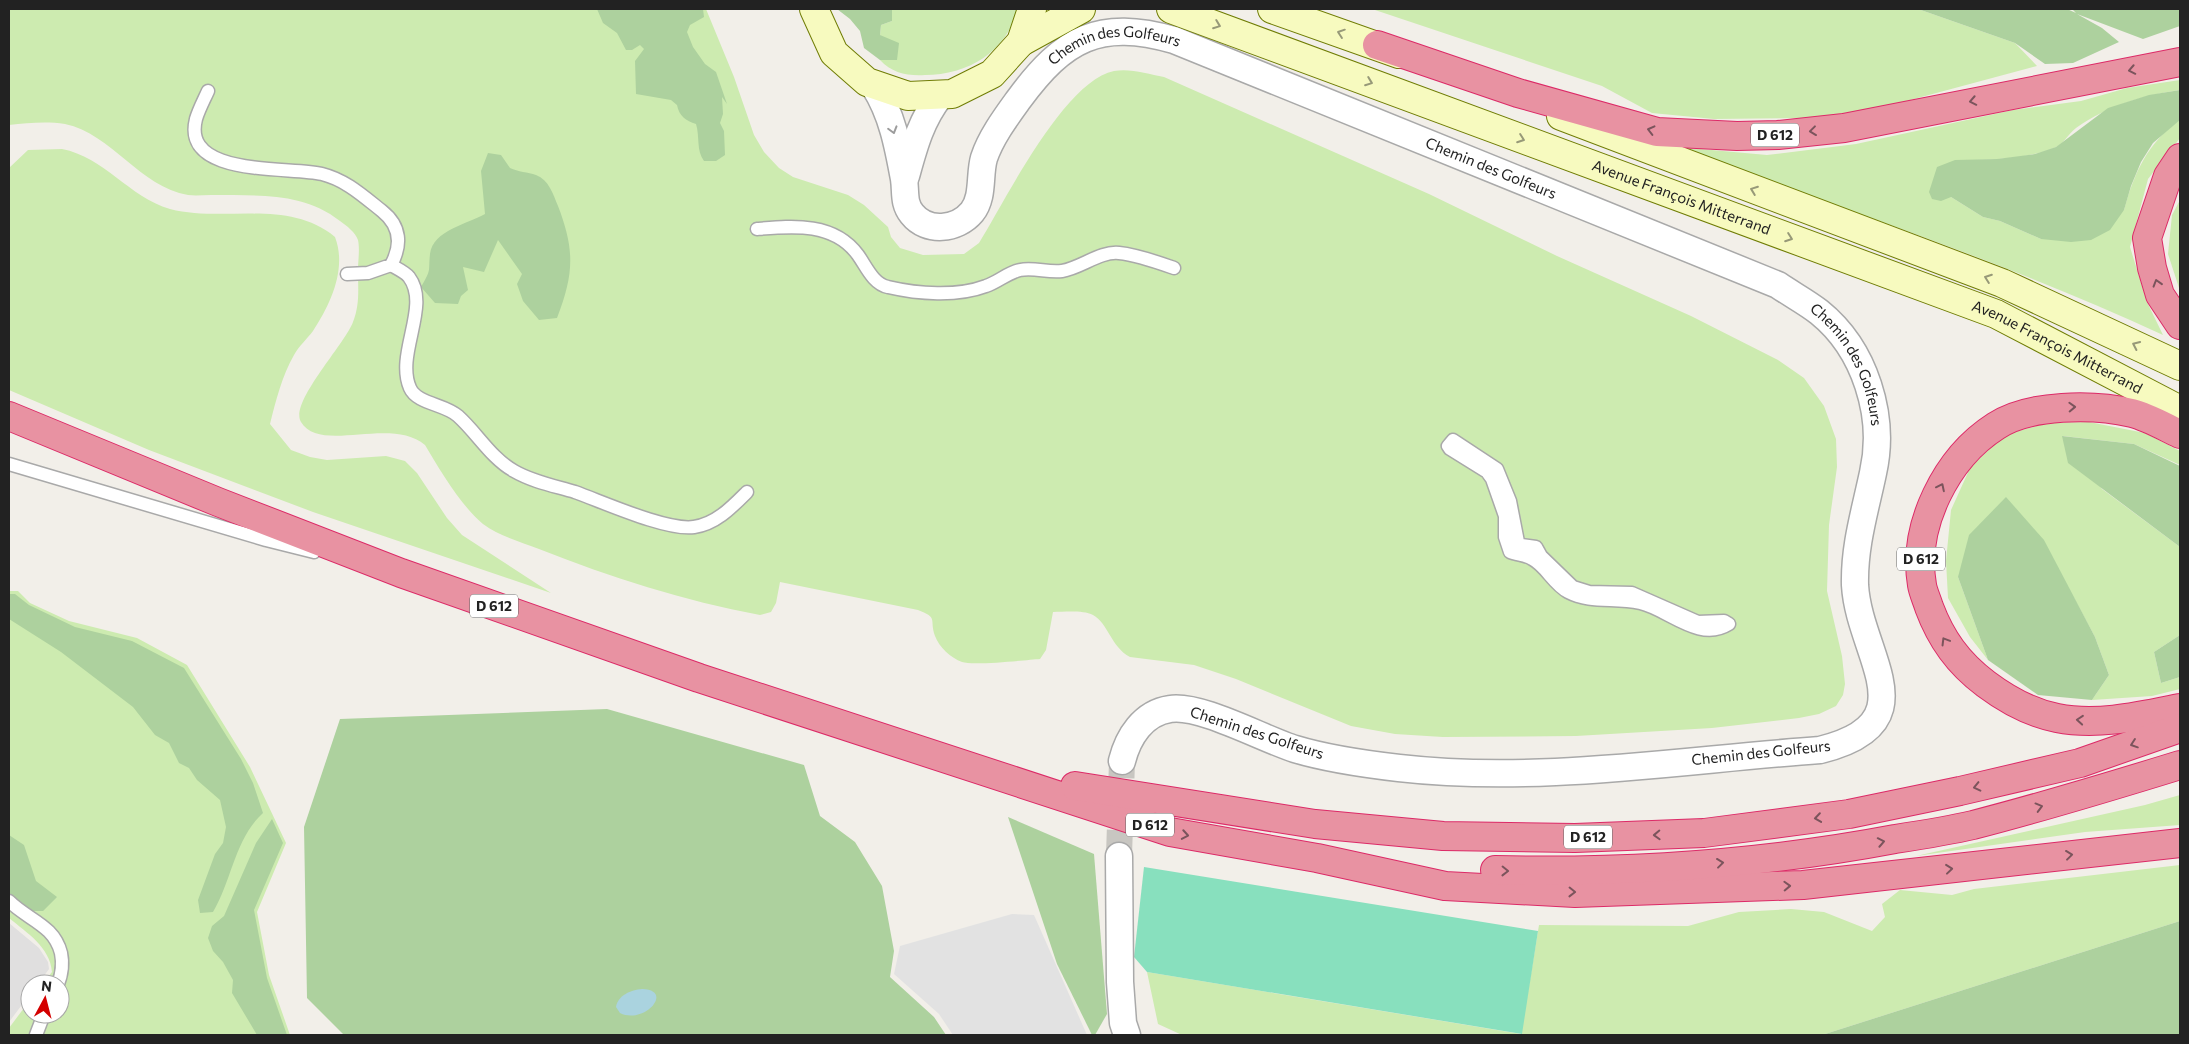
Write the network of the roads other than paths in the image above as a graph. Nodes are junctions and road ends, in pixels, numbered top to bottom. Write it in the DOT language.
graph roads {
  1 [pos="814,9"];
  2 [pos="1032,9"];
  3 [pos="1081,9"];
  4 [pos="1171,9"];
  5 [pos="1272,9"];
  6 [pos="1021,42"];
  7 [pos="1377,45"];
  8 [pos="2180,62"];
  9 [pos="874,86"];
  10 [pos="208,91"];
  11 [pos="940,96"];
  12 [pos="2180,158"];
  13 [pos="904,182"];
  14 [pos="757,229"];
  15 [pos="390,265"];
  16 [pos="1174,268"];
  17 [pos="347,274"];
  18 [pos="2180,325"];
  19 [pos="2180,366"];
  20 [pos="2180,410"];
  21 [pos="9,416"];
  22 [pos="2180,434"];
  23 [pos="1453,440"];
  24 [pos="9,464"];
  25 [pos="747,492"];
  26 [pos="401,573"];
  27 [pos="2180,708"];
  28 [pos="2180,728"];
  29 [pos="1122,761"];
  30 [pos="2180,765"];
  31 [pos="989,772"];
  32 [pos="2180,842"];
  33 [pos="1119,856"];
  34 [pos="1317,858"];
  35 [pos="9,901"];
  36 [pos="60,974"];
  37 [pos="1127,1035"];
  1 -- 9 [label="main road"];
  2 -- 6 [label="main road"];
  3 -- 6 [label="main road"];
  4 -- 20 [label="main road, Avenue François Mitterrand, one-way"];
  7 -- 5 [label="main road, one-way"];
  6 -- 11 [label="main road"];
  8 -- 7 [label="highway, D 612, one-way"];
  19 -- 7 [label="main road, one-way"];
  9 -- 11 [label="main road"];
  9 -- 13 [label="street, Chemin des Golfeurs, one-way"];
  10 -- 15 [label="lane"];
  11 -- 13 [label="street, Chemin des Golfeurs"];
  18 -- 12 [label="highway, one-way"];
  13 -- 29 [label="street, Chemin des Golfeurs"];
  14 -- 16 [label="lane"];
  15 -- 17 [label="lane"];
  15 -- 25 [label="lane"];
  21 -- 26 [label="highway, D 612"];
  27 -- 22 [label="highway, D 612, one-way"];
  23 -- 23 [label="lane"];
  24 -- 26 [label="lane"];
  26 -- 31 [label="highway, D 612"];
  28 -- 31 [label="highway, D 612, one-way"];
  34 -- 30 [label="highway, D 612, one-way"];
  31 -- 34 [label="highway, D 612, one-way"];
  34 -- 32 [label="highway, D 612, one-way"];
  33 -- 37 [label="street"];
  35 -- 36 [label="lane"];
}
